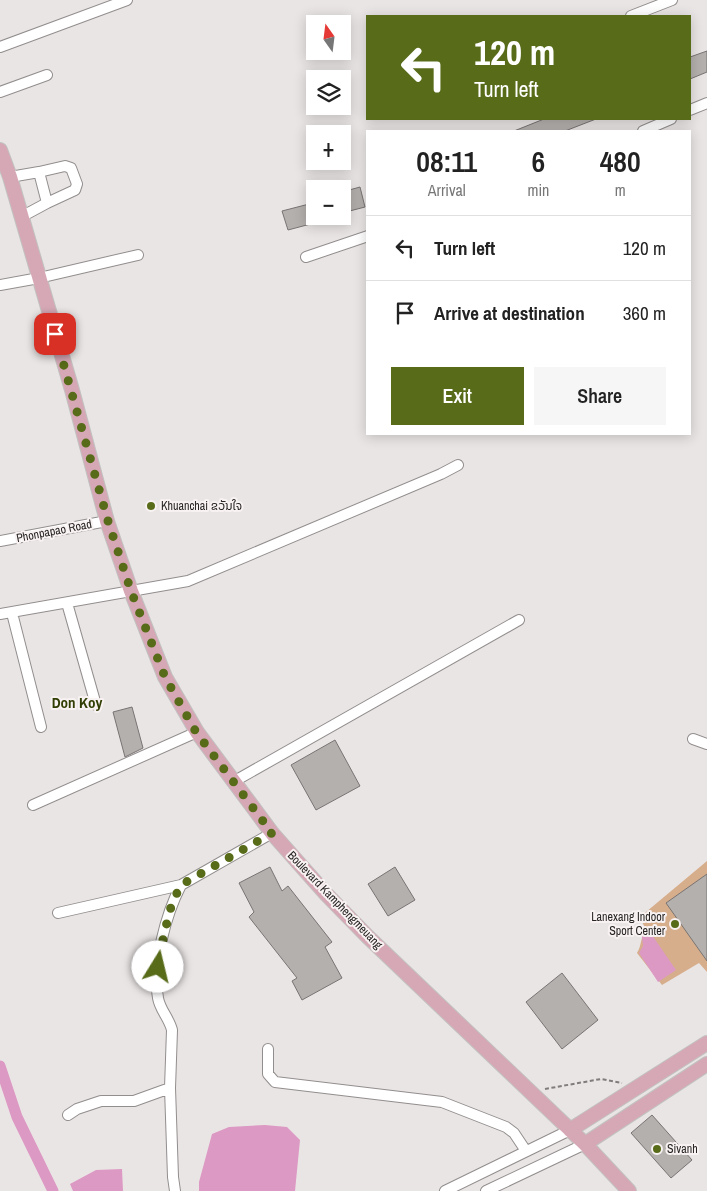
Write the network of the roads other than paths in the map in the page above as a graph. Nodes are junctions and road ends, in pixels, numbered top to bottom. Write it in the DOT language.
graph roads {
  1 [pos="127,0"];
  2 [pos="672,0"];
  3 [pos="634,15"];
  4 [pos="0,47"];
  5 [pos="47,76"];
  6 [pos="0,92"];
  7 [pos="707,103"];
  8 [pos="691,110"];
  9 [pos="669,120"];
  10 [pos="645,130"];
  11 [pos="0,150"];
  12 [pos="5,169"];
  13 [pos="39,172"];
  14 [pos="47,203"];
  15 [pos="21,217"];
  16 [pos="366,237"];
  17 [pos="138,255"];
  18 [pos="306,257"];
  19 [pos="38,278"];
  20 [pos="0,285"];
  21 [pos="458,464"];
  22 [pos="108,521"];
  23 [pos="0,541"];
  24 [pos="131,591"];
  25 [pos="67,603"];
  26 [pos="12,613"];
  27 [pos="0,614"];
  28 [pos="519,620"];
  29 [pos="96,705"];
  30 [pos="41,727"];
  31 [pos="196,732"];
  32 [pos="694,739"];
  33 [pos="707,744"];
  34 [pos="233,782"];
  35 [pos="33,805"];
  36 [pos="272,833"];
  37 [pos="181,885"];
  38 [pos="58,913"];
  39 [pos="707,1043"];
  40 [pos="268,1049"];
  41 [pos="707,1064"];
  42 [pos="170,1088"];
  43 [pos="68,1115"];
  44 [pos="570,1130"];
  45 [pos="585,1144"];
  46 [pos="526,1151"];
  47 [pos="175,1191"];
  48 [pos="445,1191"];
  49 [pos="486,1191"];
  50 [pos="629,1191"];
  1 -- 4 [label="street"];
  2 -- 3 [label="street"];
  5 -- 6 [label="street"];
  7 -- 8 [label="street"];
  9 -- 10 [label="street"];
  11 -- 12 [label="main road, Boulevard Kamphengmeuang"];
  12 -- 13 [label="street"];
  12 -- 15 [label="main road, Boulevard Kamphengmeuang"];
  13 -- 14 [label="street"];
  13 -- 14 [label="street"];
  14 -- 15 [label="street"];
  15 -- 19 [label="main road, Boulevard Kamphengmeuang"];
  16 -- 18 [label="street"];
  17 -- 19 [label="street"];
  19 -- 20 [label="street"];
  19 -- 22 [label="main road, Boulevard Kamphengmeuang"];
  21 -- 24 [label="street"];
  22 -- 23 [label="street, Phonpapao Road"];
  22 -- 24 [label="main road, Boulevard Kamphengmeuang"];
  24 -- 25 [label="street"];
  24 -- 31 [label="main road, Boulevard Kamphengmeuang"];
  25 -- 26 [label="street"];
  25 -- 29 [label="street"];
  26 -- 27 [label="street"];
  26 -- 30 [label="street"];
  28 -- 34 [label="street"];
  31 -- 34 [label="main road, Boulevard Kamphengmeuang"];
  31 -- 35 [label="street"];
  32 -- 33 [label="street"];
  34 -- 36 [label="main road, Boulevard Kamphengmeuang"];
  36 -- 37 [label="street"];
  36 -- 44 [label="main road, Boulevard Kamphengmeuang"];
  37 -- 38 [label="street"];
  37 -- 42 [label="street"];
  39 -- 44 [label="main road"];
  40 -- 46 [label="street"];
  41 -- 45 [label="main road"];
  42 -- 43 [label="street"];
  42 -- 47 [label="street"];
  44 -- 45 [label="main road, Boulevard Kamphengmeuang"];
  44 -- 46 [label="street"];
  45 -- 49 [label="street"];
  45 -- 50 [label="main road, Boulevard Kamphengmeuang"];
  46 -- 48 [label="street"];
}
